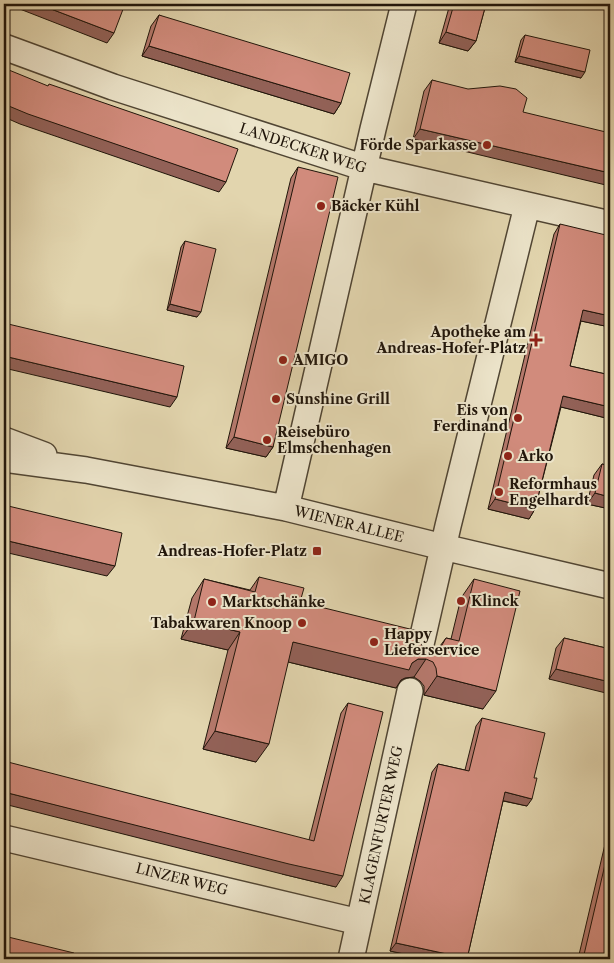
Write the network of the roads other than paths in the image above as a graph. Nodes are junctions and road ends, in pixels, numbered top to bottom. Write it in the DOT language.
graph roads {
  1 [pos="404,4"];
  2 [pos="4,47"];
  3 [pos="365,168"];
  4 [pos="527,206"];
  5 [pos="610,224"];
  6 [pos="4,440"];
  7 [pos="4,459"];
  8 [pos="86,470"];
  9 [pos="286,508"];
  10 [pos="443,547"];
  11 [pos="610,586"];
  12 [pos="419,653"];
  13 [pos="410,692"];
  14 [pos="4,838"];
  15 [pos="360,922"];
  16 [pos="351,959"];
  1 -- 3 [label="street"];
  2 -- 3 [label="street, LANDECKER WEG"];
  3 -- 4 [label="street, LANDECKER WEG"];
  3 -- 9 [label="street"];
  4 -- 5 [label="street, LANDECKER WEG"];
  4 -- 10 [label="street"];
  6 -- 8 [label="street, WIENER ALLEE"];
  7 -- 8 [label="street, WIENER ALLEE"];
  8 -- 9 [label="street, WIENER ALLEE"];
  9 -- 10 [label="street, WIENER ALLEE"];
  10 -- 11 [label="street, WIENER ALLEE"];
  10 -- 12 [label="street"];
  13 -- 15 [label="street, KLAGENFURTER WEG"];
  14 -- 15 [label="street, LINZER WEG"];
  15 -- 16 [label="street, KLAGENFURTER WEG"];
}
